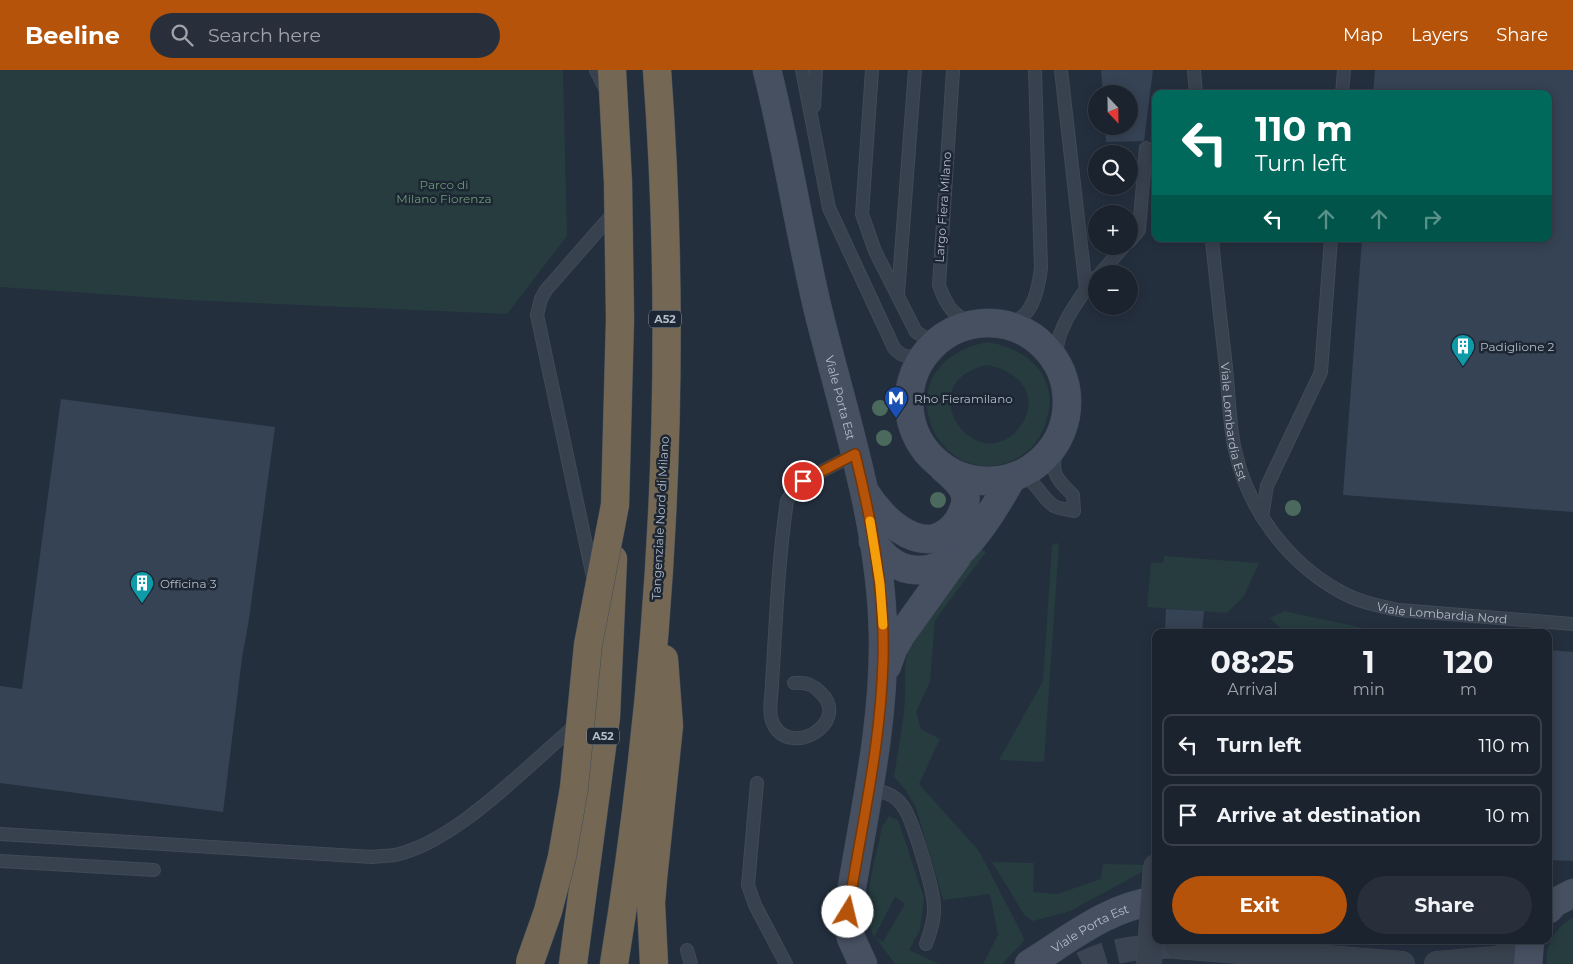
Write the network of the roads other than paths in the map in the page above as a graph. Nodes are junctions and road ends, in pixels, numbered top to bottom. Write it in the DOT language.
graph roads {
  1 [pos="596,70"];
  2 [pos="612,70"];
  3 [pos="657,70"];
  4 [pos="767,70"];
  5 [pos="802,70"];
  6 [pos="816,70"];
  7 [pos="872,70"];
  8 [pos="915,70"];
  9 [pos="953,70"];
  10 [pos="1035,70"];
  11 [pos="1060,70"];
  12 [pos="1194,70"];
  13 [pos="1344,70"];
  14 [pos="1196,90"];
  15 [pos="1342,90"];
  16 [pos="813,124"];
  17 [pos="1146,148"];
  18 [pos="1138,231"];
  19 [pos="1212,242"];
  20 [pos="1331,242"];
  21 [pos="1116,255"];
  22 [pos="1108,265"];
  23 [pos="1086,289"];
  24 [pos="898,294"];
  25 [pos="977,324"];
  26 [pos="1005,324"];
  27 [pos="936,343"];
  28 [pos="1062,373"];
  29 [pos="1056,444"];
  30 [pos="855,454"];
  31 [pos="940,466"];
  32 [pos="1012,478"];
  33 [pos="864,490"];
  34 [pos="615,505"];
  35 [pos="1262,517"];
  36 [pos="874,541"];
  37 [pos="963,548"];
  38 [pos="658,568"];
  39 [pos="1317,577"];
  40 [pos="1573,624"];
  41 [pos="794,683"];
  42 [pos="882,684"];
  43 [pos="757,783"];
  44 [pos="869,788"];
  45 [pos="0,834"];
  46 [pos="0,861"];
  47 [pos="154,870"];
  48 [pos="1573,893"];
  49 [pos="1152,902"];
  50 [pos="1552,905"];
  51 [pos="1152,922"];
  52 [pos="926,944"];
  53 [pos="1525,944"];
  54 [pos="1530,944"];
  55 [pos="1177,946"];
  56 [pos="687,950"];
  57 [pos="530,964"];
  58 [pos="573,964"];
  59 [pos="614,964"];
  60 [pos="654,964"];
  61 [pos="691,964"];
  62 [pos="786,964"];
  63 [pos="863,964"];
  64 [pos="1029,964"];
  65 [pos="1149,964"];
  66 [pos="1402,964"];
  67 [pos="1436,964"];
  68 [pos="1528,964"];
  1 -- 45 [label="lane"];
  2 -- 34 [label="highway, A52, bridge"];
  3 -- 38 [label="highway, Tangenziale Nord di Milano / A52"];
  4 -- 30 [label="street, Viale Porta Est"];
  5 -- 16 [label="lane"];
  6 -- 16 [label="lane"];
  7 -- 24 [label="lane"];
  8 -- 24 [label="lane"];
  9 -- 25 [label="lane, Largo Fiera Milano"];
  10 -- 26 [label="lane"];
  11 -- 23 [label="lane"];
  12 -- 14 [label="lane"];
  13 -- 15 [label="lane"];
  16 -- 27 [label="lane"];
  17 -- 18 [label="lane"];
  19 -- 35 [label="lane, Viale Lombardia Est"];
  20 -- 35 [label="lane"];
  21 -- 22 [label="lane"];
  23 -- 28 [label="lane"];
  24 -- 27 [label="lane"];
  25 -- 26 [label="street"];
  25 -- 27 [label="street"];
  26 -- 28 [label="street"];
  27 -- 31 [label="street"];
  28 -- 29 [label="street"];
  29 -- 32 [label="street"];
  29 -- 32 [label="lane"];
  30 -- 33 [label="street, Viale Porta Est"];
  30 -- 41 [label="lane"];
  31 -- 32 [label="street"];
  31 -- 33 [label="street"];
  32 -- 37 [label="street"];
  33 -- 36 [label="street, Viale Porta Est"];
  34 -- 57 [label="highway, bridge"];
  34 -- 58 [label="highway, A52, bridge"];
  35 -- 39 [label="lane, Viale Lombardia Est"];
  36 -- 37 [label="street"];
  36 -- 42 [label="street, Viale Porta Est"];
  37 -- 42 [label="street"];
  38 -- 59 [label="highway, Tangenziale Nord di Milano / A52"];
  38 -- 60 [label="highway"];
  39 -- 40 [label="lane, Viale Lombardia Nord"];
  42 -- 44 [label="street, Viale Porta Est"];
  43 -- 62 [label="lane"];
  44 -- 52 [label="lane"];
  44 -- 63 [label="street, Viale Porta Est"];
  46 -- 47 [label="lane"];
  48 -- 50 [label="street"];
  49 -- 64 [label="street, Viale Porta Est"];
  51 -- 65 [label="street, bridge"];
  53 -- 67 [label="street"];
  54 -- 68 [label="street"];
  55 -- 66 [label="street"];
  56 -- 61 [label="lane"];
}
